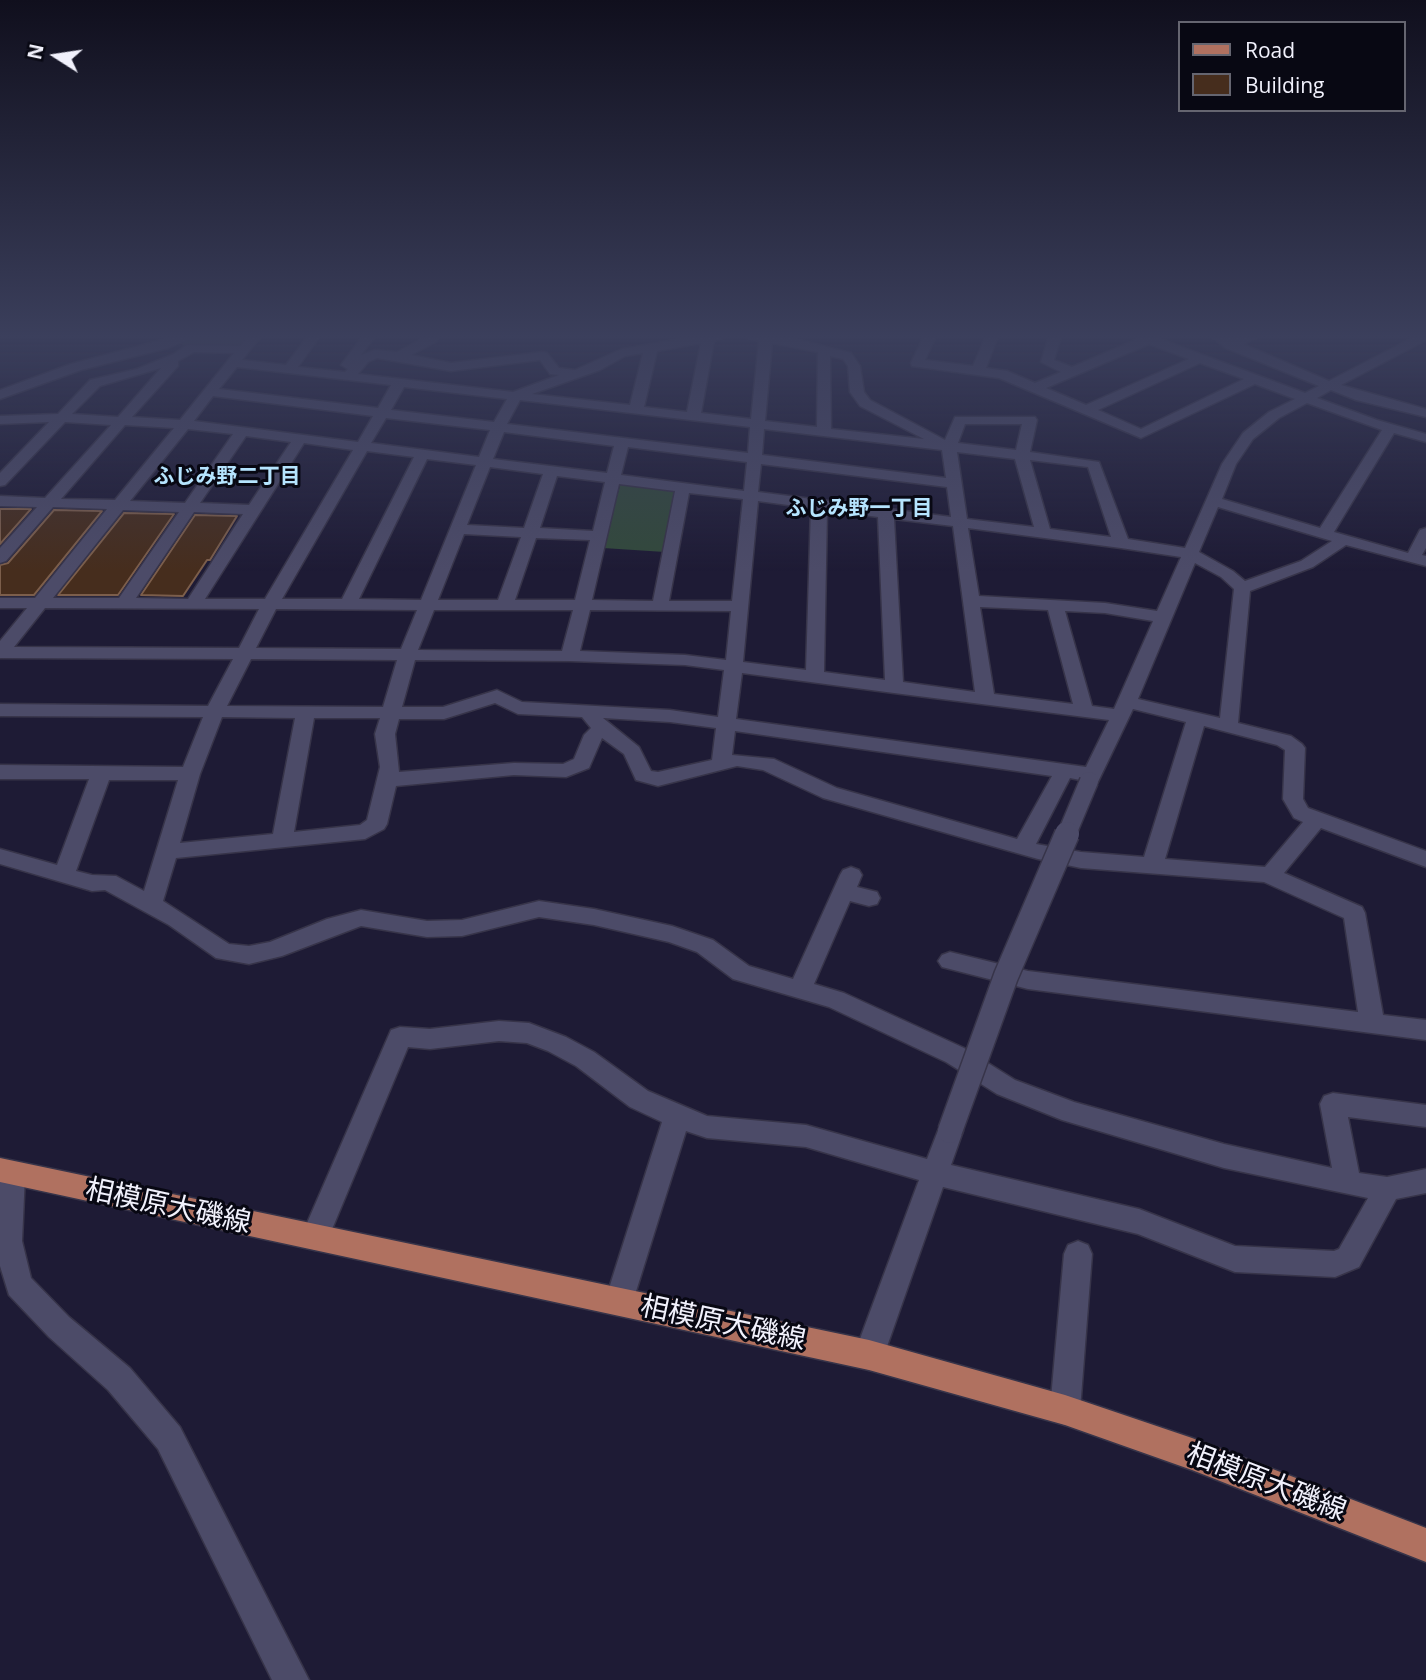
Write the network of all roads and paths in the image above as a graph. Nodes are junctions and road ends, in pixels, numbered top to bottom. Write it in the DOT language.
graph roads {
  1 [pos="64,414"];
  2 [pos="126,414"];
  3 [pos="193,414"];
  4 [pos="379,414"];
  5 [pos="400,414"];
  6 [pos="505,414"];
  7 [pos="672,414"];
  8 [pos="759,414"];
  9 [pos="824,414"];
  10 [pos="887,414"];
  11 [pos="1097,414"];
  12 [pos="1182,414"];
  13 [pos="1275,414"];
  14 [pos="1349,414"];
  15 [pos="693,417"];
  16 [pos="60,418"];
  17 [pos="0,420"];
  18 [pos="121,420"];
  19 [pos="185,424"];
  20 [pos="758,425"];
  21 [pos="499,426"];
  22 [pos="1390,429"];
  23 [pos="242,430"];
  24 [pos="824,432"];
  25 [pos="300,438"];
  26 [pos="1426,438"];
  27 [pos="622,442"];
  28 [pos="361,445"];
  29 [pos="949,447"];
  30 [pos="424,453"];
  31 [pos="1022,456"];
  32 [pos="755,458"];
  33 [pos="485,461"];
  34 [pos="552,470"];
  35 [pos="614,478"];
  36 [pos="0,482"];
  37 [pos="954,483"];
  38 [pos="683,487"];
  39 [pos="750,495"];
  40 [pos="0,501"];
  41 [pos="1213,501"];
  42 [pos="48,503"];
  43 [pos="819,504"];
  44 [pos="119,505"];
  45 [pos="189,508"];
  46 [pos="255,510"];
  47 [pos="886,513"];
  48 [pos="960,522"];
  49 [pos="458,529"];
  50 [pos="530,533"];
  51 [pos="1043,533"];
  52 [pos="1325,533"];
  53 [pos="1426,533"];
  54 [pos="599,537"];
  55 [pos="1343,540"];
  56 [pos="1121,543"];
  57 [pos="1190,554"];
  58 [pos="0,558"];
  59 [pos="1420,559"];
  60 [pos="1242,588"];
  61 [pos="971,601"];
  62 [pos="0,603"];
  63 [pos="41,603"];
  64 [pos="124,603"];
  65 [pos="194,603"];
  66 [pos="271,603"];
  67 [pos="348,604"];
  68 [pos="428,604"];
  69 [pos="1055,604"];
  70 [pos="505,605"];
  71 [pos="582,606"];
  72 [pos="660,606"];
  73 [pos="740,607"];
  74 [pos="1162,617"];
  75 [pos="0,652"];
  76 [pos="245,654"];
  77 [pos="407,656"];
  78 [pos="569,656"];
  79 [pos="734,666"];
  80 [pos="815,676"];
  81 [pos="894,687"];
  82 [pos="985,698"];
  83 [pos="1124,709"];
  84 [pos="0,710"];
  85 [pos="215,710"];
  86 [pos="1084,711"];
  87 [pos="306,712"];
  88 [pos="587,712"];
  89 [pos="390,713"];
  90 [pos="1196,720"];
  91 [pos="726,723"];
  92 [pos="1228,728"];
  93 [pos="602,729"];
  94 [pos="721,762"];
  95 [pos="1065,770"];
  96 [pos="0,772"];
  97 [pos="102,773"];
  98 [pos="190,774"];
  99 [pos="1091,778"];
  100 [pos="387,780"];
  101 [pos="1317,819"];
  102 [pos="282,840"];
  103 [pos="1023,848"];
  104 [pos="169,852"];
  105 [pos="0,856"];
  106 [pos="1426,859"];
  107 [pos="1153,864"];
  108 [pos="64,874"];
  109 [pos="1270,877"];
  110 [pos="869,898"];
  111 [pos="151,904"];
  112 [pos="950,961"];
  113 [pos="799,991"];
  114 [pos="1372,1023"];
  115 [pos="1426,1030"];
  116 [pos="1426,1116"];
  117 [pos="677,1117"];
  118 [pos="6,1172"];
  119 [pos="935,1173"];
  120 [pos="1426,1181"];
  121 [pos="1348,1183"];
  122 [pos="1387,1189"];
  123 [pos="315,1237"];
  124 [pos="1078,1254"];
  125 [pos="619,1301"];
  126 [pos="869,1355"];
  127 [pos="1065,1410"];
  128 [pos="1426,1545"];
  129 [pos="292,1680"];
  1 -- 16 [label="street"];
  2 -- 18 [label="street"];
  3 -- 19 [label="street"];
  4 -- 28 [label="street"];
  5 -- 21 [label="street"];
  6 -- 21 [label="street"];
  7 -- 15 [label="street"];
  8 -- 20 [label="street"];
  9 -- 24 [label="street"];
  10 -- 29 [label="street"];
  11 -- 12 [label="street"];
  13 -- 41 [label="street"];
  14 -- 22 [label="street"];
  15 -- 20 [label="street"];
  16 -- 17 [label="street"];
  16 -- 18 [label="street"];
  16 -- 36 [label="street"];
  18 -- 19 [label="street"];
  18 -- 42 [label="street"];
  19 -- 23 [label="street"];
  19 -- 44 [label="street"];
  20 -- 24 [label="street"];
  20 -- 32 [label="street"];
  21 -- 27 [label="street"];
  21 -- 33 [label="street"];
  22 -- 26 [label="street"];
  22 -- 52 [label="street"];
  23 -- 25 [label="street"];
  23 -- 45 [label="street"];
  24 -- 29 [label="street"];
  25 -- 28 [label="street"];
  25 -- 46 [label="street"];
  27 -- 32 [label="street"];
  27 -- 35 [label="street"];
  28 -- 30 [label="street"];
  28 -- 66 [label="street"];
  29 -- 31 [label="street"];
  29 -- 31 [label="street"];
  29 -- 37 [label="street"];
  30 -- 33 [label="street"];
  30 -- 67 [label="street"];
  31 -- 51 [label="street"];
  31 -- 56 [label="street"];
  32 -- 37 [label="street"];
  32 -- 39 [label="street"];
  33 -- 34 [label="street"];
  33 -- 49 [label="street"];
  34 -- 35 [label="street"];
  34 -- 50 [label="street"];
  35 -- 38 [label="street"];
  35 -- 54 [label="street"];
  37 -- 48 [label="street"];
  38 -- 39 [label="street"];
  38 -- 72 [label="street"];
  39 -- 43 [label="street"];
  39 -- 73 [label="street"];
  40 -- 42 [label="street"];
  41 -- 52 [label="street"];
  41 -- 57 [label="street"];
  42 -- 44 [label="street"];
  42 -- 58 [label="street"];
  43 -- 47 [label="street"];
  43 -- 80 [label="street"];
  44 -- 45 [label="street"];
  44 -- 63 [label="street"];
  45 -- 46 [label="street"];
  45 -- 64 [label="street"];
  46 -- 65 [label="street"];
  47 -- 48 [label="street"];
  47 -- 81 [label="street"];
  48 -- 51 [label="street"];
  48 -- 61 [label="street"];
  49 -- 50 [label="street"];
  49 -- 68 [label="street"];
  50 -- 54 [label="street"];
  50 -- 70 [label="street"];
  51 -- 56 [label="street"];
  52 -- 55 [label="street"];
  53 -- 59 [label="street"];
  54 -- 71 [label="street"];
  55 -- 59 [label="street"];
  55 -- 60 [label="street"];
  56 -- 57 [label="street"];
  57 -- 60 [label="street"];
  57 -- 74 [label="street"];
  60 -- 92 [label="street"];
  61 -- 69 [label="street"];
  61 -- 82 [label="street"];
  62 -- 63 [label="street"];
  63 -- 64 [label="street"];
  63 -- 75 [label="street"];
  64 -- 65 [label="street"];
  65 -- 66 [label="street"];
  66 -- 67 [label="street"];
  66 -- 76 [label="street"];
  67 -- 68 [label="street"];
  68 -- 70 [label="street"];
  68 -- 77 [label="street"];
  69 -- 74 [label="street"];
  69 -- 86 [label="street"];
  70 -- 71 [label="street"];
  71 -- 72 [label="street"];
  71 -- 78 [label="street"];
  72 -- 73 [label="street"];
  73 -- 79 [label="street"];
  74 -- 83 [label="street"];
  75 -- 76 [label="street"];
  76 -- 77 [label="street"];
  76 -- 85 [label="street"];
  77 -- 78 [label="street"];
  77 -- 89 [label="street"];
  78 -- 79 [label="street"];
  79 -- 80 [label="street"];
  79 -- 91 [label="street"];
  80 -- 81 [label="street"];
  81 -- 82 [label="street"];
  82 -- 86 [label="street"];
  83 -- 86 [label="street"];
  83 -- 90 [label="street"];
  83 -- 99 [label="street"];
  84 -- 85 [label="street"];
  85 -- 87 [label="street"];
  85 -- 98 [label="street"];
  87 -- 89 [label="street"];
  87 -- 102 [label="street"];
  88 -- 89 [label="street"];
  88 -- 91 [label="street"];
  88 -- 93 [label="street"];
  89 -- 100 [label="street"];
  90 -- 92 [label="street"];
  90 -- 107 [label="street"];
  91 -- 94 [label="street"];
  91 -- 95 [label="street"];
  92 -- 101 [label="street"];
  93 -- 94 [label="street"];
  93 -- 100 [label="street"];
  94 -- 103 [label="street"];
  95 -- 99 [label="street"];
  95 -- 103 [label="street"];
  96 -- 97 [label="street"];
  97 -- 98 [label="street"];
  97 -- 108 [label="street"];
  98 -- 104 [label="street"];
  99 -- 119 [label="street, bridge"];
  100 -- 102 [label="street"];
  101 -- 106 [label="street"];
  101 -- 109 [label="street"];
  102 -- 104 [label="street"];
  103 -- 107 [label="street"];
  104 -- 111 [label="street"];
  105 -- 108 [label="street"];
  107 -- 109 [label="street"];
  108 -- 111 [label="street"];
  109 -- 114 [label="street"];
  110 -- 113 [label="street"];
  111 -- 113 [label="street"];
  112 -- 114 [label="street"];
  113 -- 121 [label="street"];
  114 -- 115 [label="street"];
  116 -- 121 [label="street"];
  117 -- 119 [label="street"];
  117 -- 123 [label="street"];
  117 -- 125 [label="street"];
  118 -- 123 [label="main road, 相模原大磯線"];
  118 -- 129 [label="street"];
  119 -- 122 [label="street"];
  119 -- 126 [label="street"];
  120 -- 122 [label="street"];
  121 -- 122 [label="street"];
  123 -- 125 [label="main road, 相模原大磯線"];
  124 -- 127 [label="street"];
  125 -- 126 [label="main road, 相模原大磯線"];
  126 -- 127 [label="main road, 相模原大磯線"];
  127 -- 128 [label="main road, 相模原大磯線"];
}
